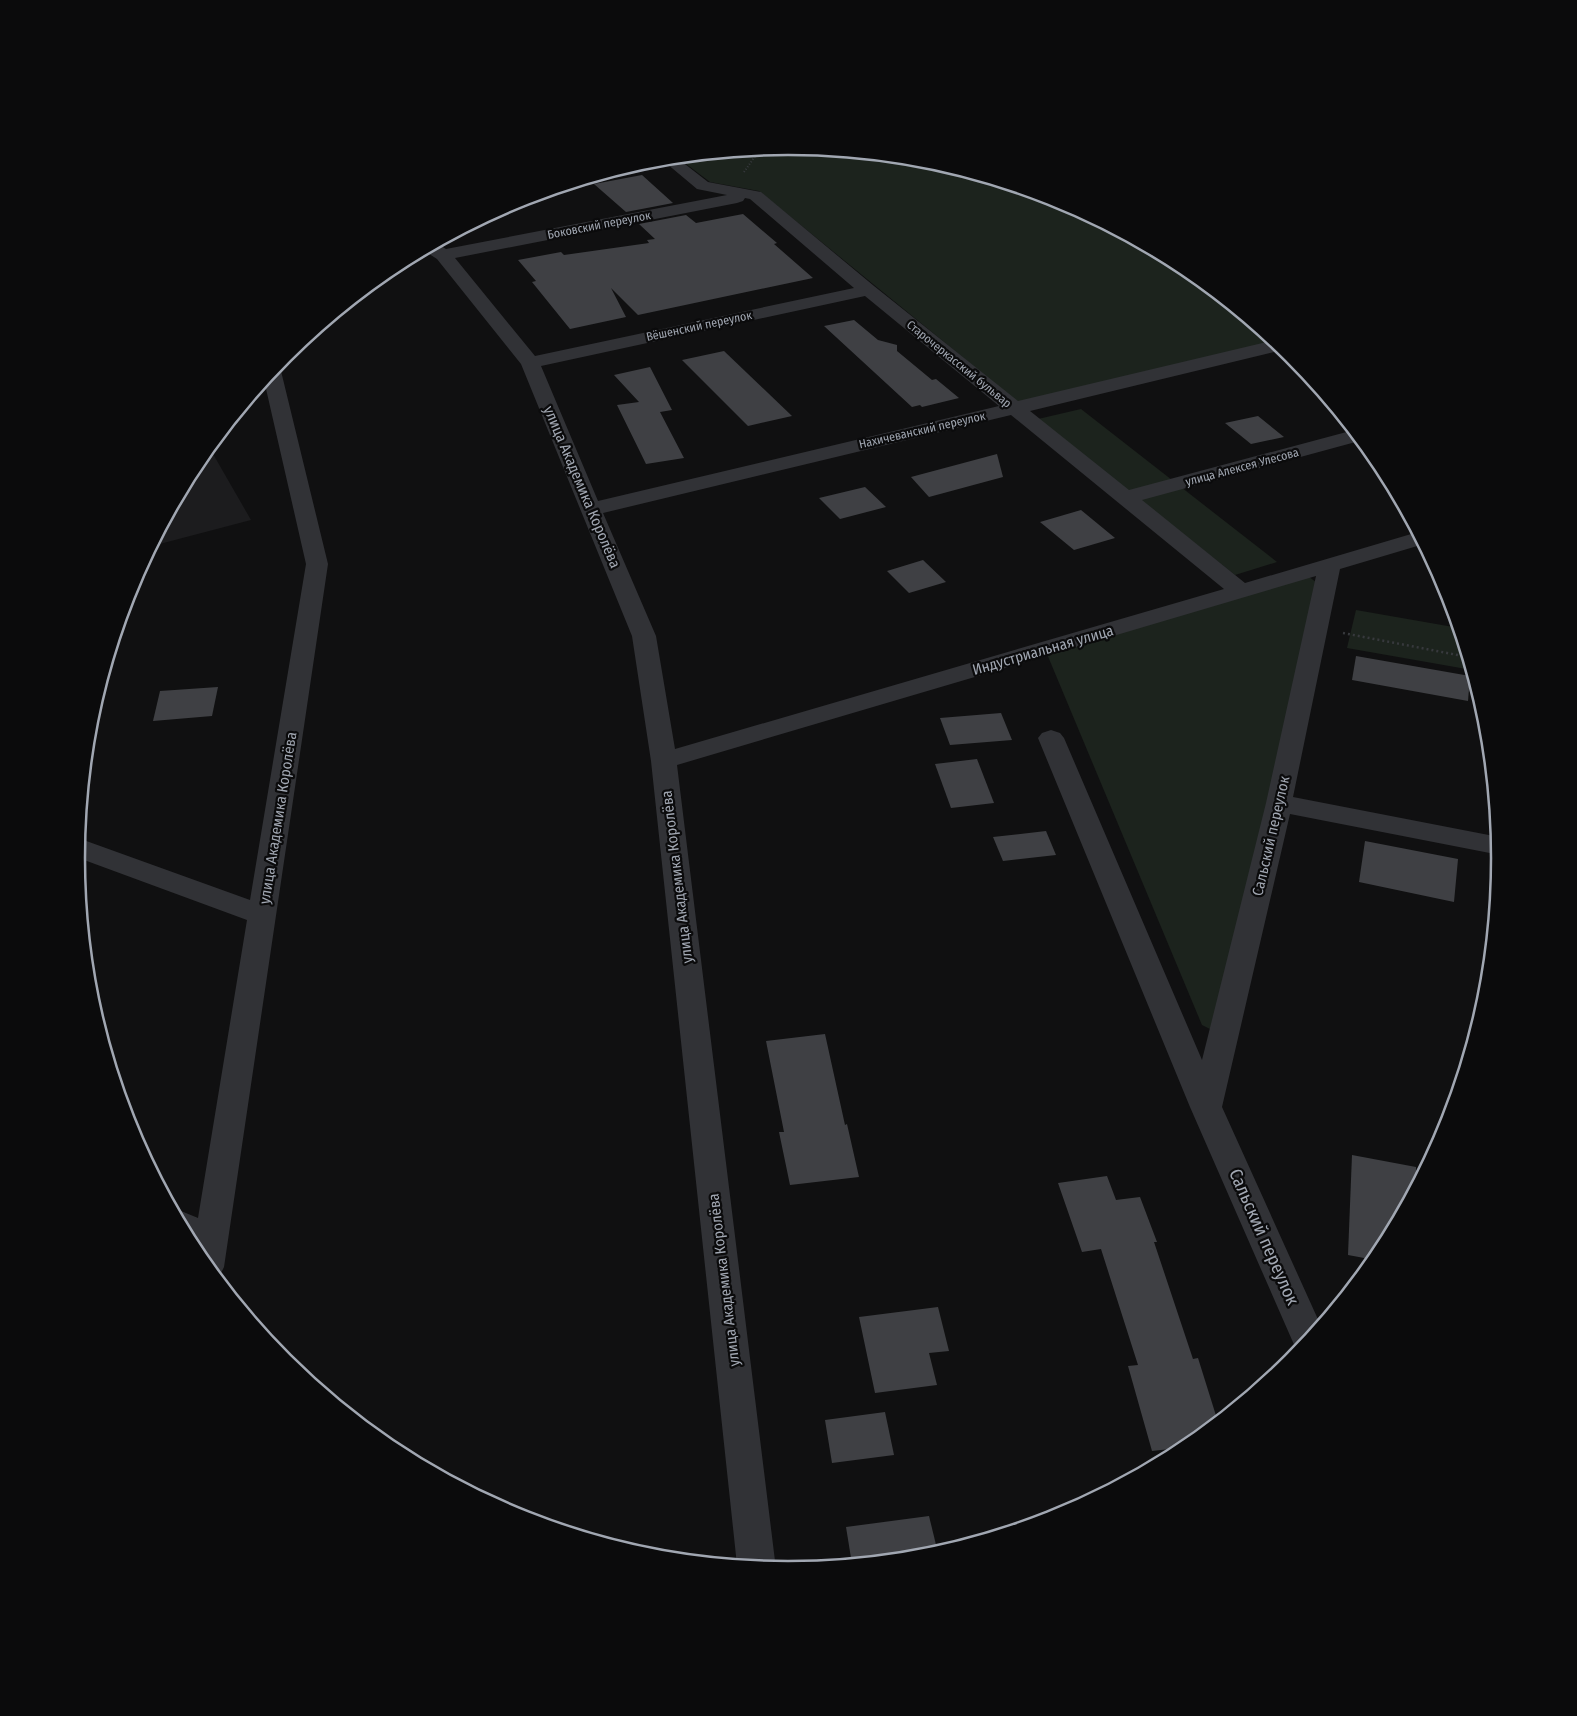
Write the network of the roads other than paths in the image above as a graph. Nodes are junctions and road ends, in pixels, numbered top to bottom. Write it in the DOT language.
graph roads {
  1 [pos="676,164"];
  2 [pos="755,194"];
  3 [pos="436,251"];
  4 [pos="868,290"];
  5 [pos="1271,347"];
  6 [pos="530,363"];
  7 [pos="273,380"];
  8 [pos="1014,408"];
  9 [pos="1352,437"];
  10 [pos="1126,498"];
  11 [pos="593,509"];
  12 [pos="1415,540"];
  13 [pos="1330,565"];
  14 [pos="1241,592"];
  15 [pos="1051,738"];
  16 [pos="664,761"];
  17 [pos="1279,803"];
  18 [pos="1491,844"];
  19 [pos="85,850"];
  20 [pos="263,915"];
  21 [pos="1206,1107"];
  22 [pos="209,1253"];
  23 [pos="1307,1333"];
  24 [pos="756,1560"];
  1 -- 2 [label="street"];
  2 -- 3 [label="street, Боковский переулок"];
  2 -- 4 [label="street, Старочеркасский бульвар"];
  3 -- 6 [label="street, улица Академика Королёва"];
  4 -- 6 [label="street, Вёшенский переулок"];
  4 -- 8 [label="street, Старочеркасский бульвар"];
  5 -- 8 [label="street, Нахичеванский переулок"];
  6 -- 11 [label="street, улица Академика Королёва"];
  7 -- 20 [label="street, улица Академика Королёва"];
  8 -- 10 [label="street, Старочеркасский бульвар"];
  8 -- 11 [label="street, Нахичеванский переулок"];
  9 -- 10 [label="street, улица Алексея Улесова"];
  10 -- 14 [label="street, Старочеркасский бульвар"];
  11 -- 16 [label="street, улица Академика Королёва"];
  12 -- 13 [label="street, Индустриальная улица"];
  13 -- 14 [label="street, Индустриальная улица"];
  13 -- 17 [label="street, Сальский переулок"];
  14 -- 16 [label="street, Индустриальная улица"];
  15 -- 21 [label="street, Сальский переулок"];
  16 -- 24 [label="street, улица Академика Королёва"];
  17 -- 18 [label="street"];
  17 -- 21 [label="street, Сальский переулок"];
  19 -- 20 [label="street"];
  20 -- 22 [label="street, улица Академика Королёва"];
  21 -- 23 [label="street, Сальский переулок"];
}
